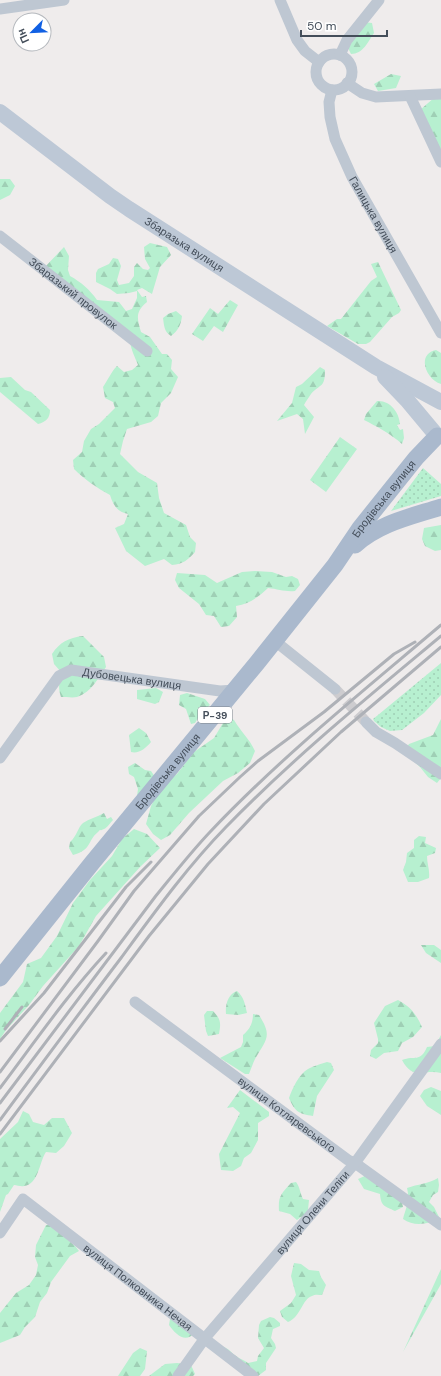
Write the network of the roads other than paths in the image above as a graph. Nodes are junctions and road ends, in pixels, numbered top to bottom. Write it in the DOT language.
graph roads {
  1 [pos="64,0"];
  2 [pos="280,0"];
  3 [pos="379,0"];
  4 [pos="0,9"];
  5 [pos="340,55"];
  6 [pos="319,62"];
  7 [pos="348,83"];
  8 [pos="332,90"];
  9 [pos="441,94"];
  10 [pos="410,96"];
  11 [pos="0,112"];
  12 [pos="441,162"];
  13 [pos="0,236"];
  14 [pos="441,333"];
  15 [pos="147,351"];
  16 [pos="376,367"];
  17 [pos="441,402"];
  18 [pos="410,404"];
  19 [pos="440,436"];
  20 [pos="416,458"];
  21 [pos="441,507"];
  22 [pos="335,565"];
  23 [pos="275,641"];
  24 [pos="335,689"];
  25 [pos="235,690"];
  26 [pos="366,722"];
  27 [pos="0,758"];
  28 [pos="441,774"];
  29 [pos="0,978"];
  30 [pos="135,1002"];
  31 [pos="441,1044"];
  32 [pos="356,1163"];
  33 [pos="441,1225"];
  34 [pos="0,1233"];
  35 [pos="205,1338"];
  36 [pos="178,1376"];
  37 [pos="253,1376"];
  1 -- 4 [label="street"];
  2 -- 6 [label="street"];
  3 -- 5 [label="street"];
  5 -- 6 [label="street"];
  5 -- 7 [label="street"];
  6 -- 8 [label="street"];
  7 -- 8 [label="street"];
  7 -- 10 [label="street"];
  8 -- 14 [label="street, Галицька вулиця"];
  9 -- 10 [label="street"];
  10 -- 12 [label="street"];
  11 -- 16 [label="main road, Збаразька вулиця"];
  13 -- 15 [label="street, Збаразький провулок"];
  16 -- 17 [label="main road, Збаразька вулиця"];
  16 -- 18 [label="main road, Збаразька вулиця"];
  18 -- 19 [label="main road, Збаразька вулиця"];
  18 -- 20 [label="main road"];
  19 -- 20 [label="main road, Бродівська вулиця / Р-39"];
  20 -- 22 [label="main road, Бродівська вулиця / Р-39"];
  21 -- 22 [label="main road, Бродівська вулиця / Р-39"];
  22 -- 23 [label="main road, Бродівська вулиця / Р-39"];
  23 -- 24 [label="street"];
  23 -- 25 [label="main road, Бродівська вулиця / Р-39"];
  25 -- 27 [label="street, Дубовецька вулиця"];
  25 -- 29 [label="main road, Бродівська вулиця / Р-39"];
  26 -- 28 [label="street"];
  30 -- 32 [label="street, вулиця Котляревського"];
  31 -- 32 [label="street, вулиця Олени Теліги"];
  32 -- 33 [label="street, вулиця Котляревського"];
  32 -- 35 [label="street, вулиця Олени Теліги"];
  34 -- 35 [label="street, вулиця Полковника Нечая"];
  35 -- 36 [label="street, вулиця Олени Теліги"];
  35 -- 37 [label="street, вулиця Полковника Нечая"];
}
